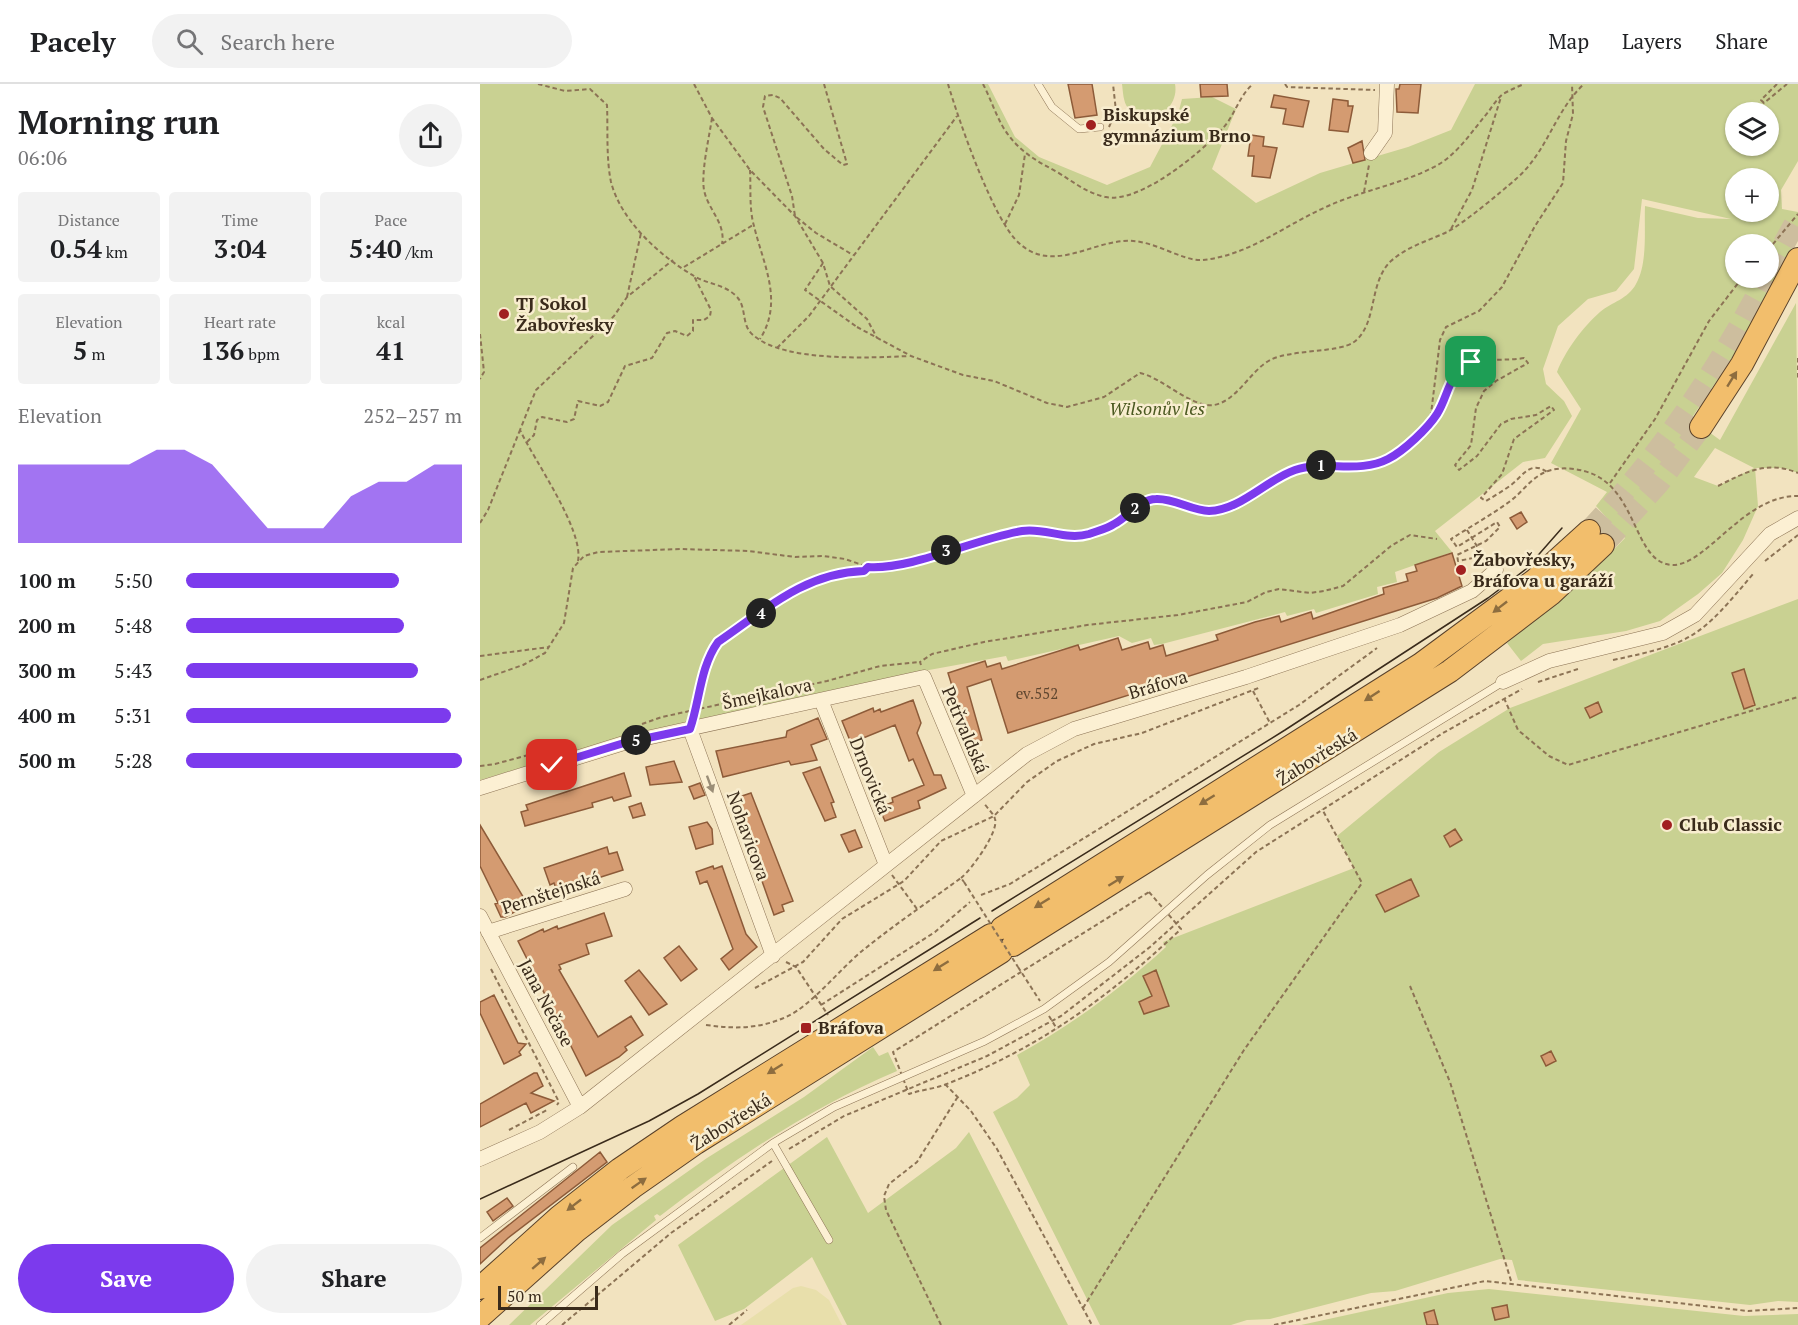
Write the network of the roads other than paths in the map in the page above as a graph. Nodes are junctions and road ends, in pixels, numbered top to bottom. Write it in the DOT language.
graph roads {
  1 [pos="1038,84"];
  2 [pos="1387,87"];
  3 [pos="1100,127"];
  4 [pos="1371,156"];
  5 [pos="1798,260"];
  6 [pos="1701,427"];
  7 [pos="1798,518"];
  8 [pos="1596,538"];
  9 [pos="1496,570"];
  10 [pos="924,677"];
  11 [pos="1503,682"];
  12 [pos="821,700"];
  13 [pos="690,729"];
  14 [pos="480,788"];
  15 [pos="974,796"];
  16 [pos="885,864"];
  17 [pos="625,889"];
  18 [pos="480,916"];
  19 [pos="488,932"];
  20 [pos="1005,945"];
  21 [pos="773,956"];
  22 [pos="580,1107"];
  23 [pos="773,1143"];
  24 [pos="480,1159"];
  25 [pos="573,1167"];
  26 [pos="480,1238"];
  27 [pos="829,1240"];
  28 [pos="480,1288"];
  29 [pos="480,1317"];
  30 [pos="543,1324"];
  1 -- 3 [label="lane"];
  2 -- 4 [label="street"];
  6 -- 5 [label="highway, one-way"];
  7 -- 11 [label="street"];
  8 -- 20 [label="highway, Žabovřeská"];
  9 -- 15 [label="street, Bráfova"];
  10 -- 12 [label="street, Šmejkalova"];
  10 -- 15 [label="street, Petřvaldská"];
  11 -- 23 [label="lane"];
  12 -- 13 [label="street, Šmejkalova"];
  12 -- 16 [label="street, Drnovická"];
  13 -- 14 [label="street, Šmejkalova"];
  13 -- 21 [label="street, Nohavicova, one-way"];
  15 -- 16 [label="street, Bráfova"];
  16 -- 21 [label="street, Bráfova"];
  17 -- 19 [label="street, Pernštejnská"];
  18 -- 19 [label="street, Jana Nečase"];
  19 -- 22 [label="street, Jana Nečase"];
  20 -- 28 [label="highway, Žabovřeská, one-way"];
  29 -- 20 [label="highway, Žabovřeská, one-way"];
  21 -- 22 [label="street, Bráfova"];
  22 -- 24 [label="street, Bráfova"];
  23 -- 27 [label="lane"];
  23 -- 30 [label="lane"];
  25 -- 26 [label="lane"];
}
